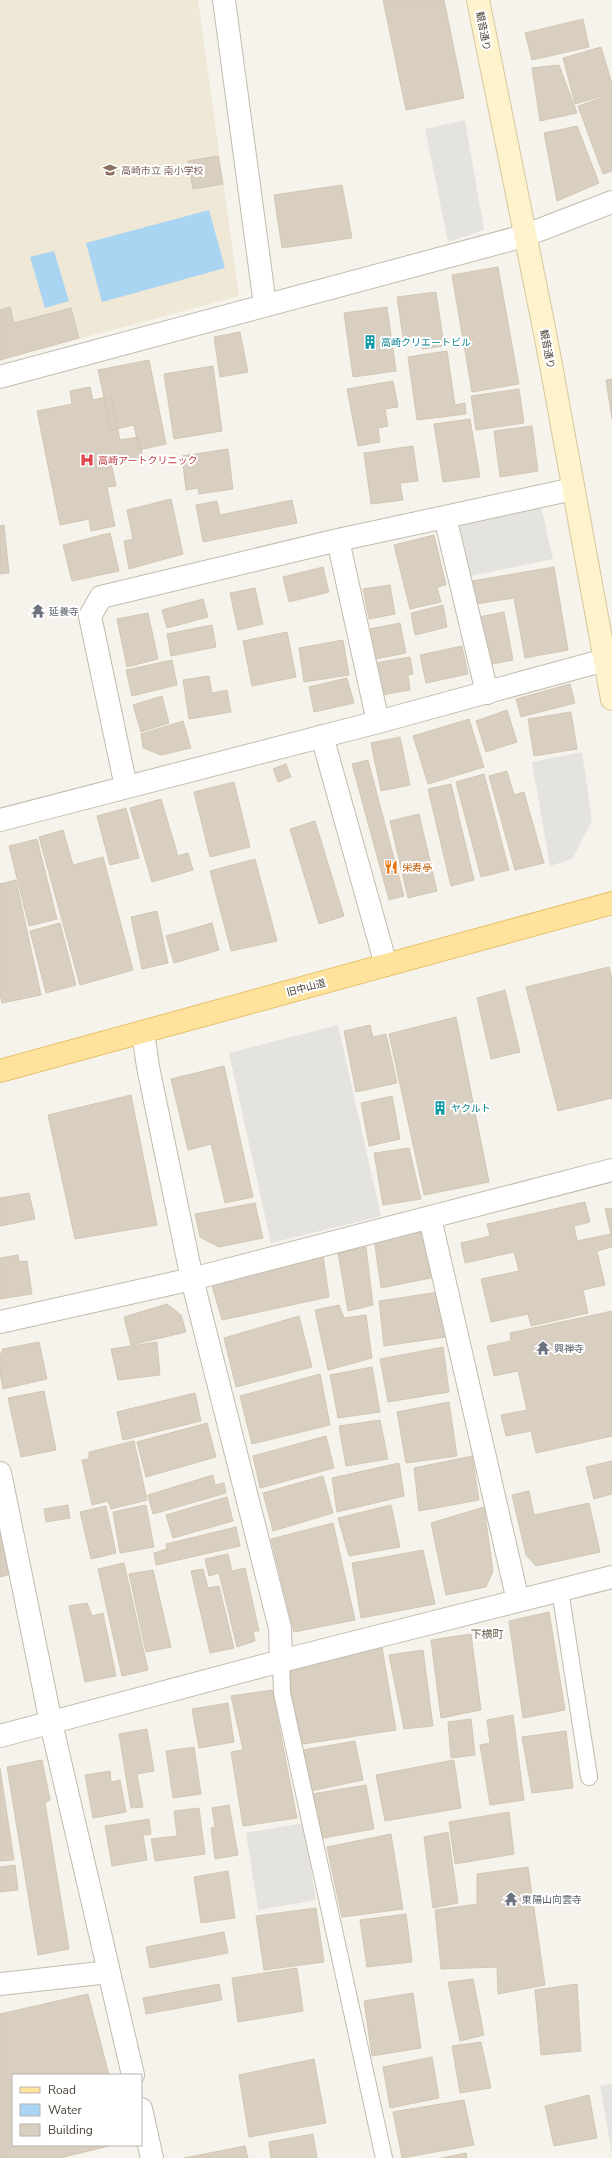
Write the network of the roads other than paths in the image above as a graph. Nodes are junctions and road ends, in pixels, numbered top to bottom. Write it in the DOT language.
graph roads {
  1 [pos="224,0"];
  2 [pos="478,0"];
  3 [pos="612,202"];
  4 [pos="524,236"];
  5 [pos="265,305"];
  6 [pos="0,377"];
  7 [pos="573,489"];
  8 [pos="445,517"];
  9 [pos="338,540"];
  10 [pos="608,659"];
  11 [pos="487,693"];
  12 [pos="612,699"];
  13 [pos="378,722"];
  14 [pos="322,736"];
  15 [pos="126,787"];
  16 [pos="0,820"];
  17 [pos="612,903"];
  18 [pos="386,965"];
  19 [pos="143,1032"];
  20 [pos="0,1071"];
  21 [pos="612,1170"];
  22 [pos="430,1218"];
  23 [pos="192,1279"];
  24 [pos="0,1322"];
  25 [pos="0,1472"];
  26 [pos="612,1577"];
  27 [pos="560,1590"];
  28 [pos="518,1601"];
  29 [pos="281,1661"];
  30 [pos="51,1723"];
  31 [pos="0,1736"];
  32 [pos="589,1777"];
  33 [pos="109,1972"];
  34 [pos="0,1984"];
  35 [pos="133,2074"];
  36 [pos="142,2113"];
  37 [pos="152,2158"];
  38 [pos="384,2158"];
  1 -- 5 [label="street"];
  2 -- 4 [label="street, 観音通り"];
  3 -- 4 [label="street"];
  4 -- 5 [label="street"];
  4 -- 7 [label="street, 観音通り"];
  5 -- 6 [label="street"];
  7 -- 8 [label="street"];
  7 -- 10 [label="street, 観音通り"];
  8 -- 9 [label="street"];
  8 -- 11 [label="street"];
  9 -- 13 [label="street"];
  9 -- 15 [label="street"];
  10 -- 11 [label="street"];
  10 -- 12 [label="street, 観音通り"];
  11 -- 13 [label="street"];
  13 -- 14 [label="street"];
  14 -- 15 [label="street"];
  14 -- 18 [label="street"];
  15 -- 16 [label="street"];
  17 -- 18 [label="main road, 旧中山道"];
  18 -- 19 [label="main road, 旧中山道"];
  19 -- 20 [label="main road, 旧中山道"];
  19 -- 23 [label="street"];
  21 -- 22 [label="street"];
  22 -- 23 [label="street"];
  22 -- 28 [label="street"];
  23 -- 24 [label="street"];
  23 -- 29 [label="street"];
  25 -- 30 [label="street"];
  26 -- 27 [label="street"];
  27 -- 28 [label="street"];
  27 -- 32 [label="lane"];
  28 -- 29 [label="street"];
  29 -- 30 [label="street"];
  29 -- 38 [label="lane"];
  30 -- 31 [label="street"];
  30 -- 33 [label="street"];
  33 -- 34 [label="street"];
  33 -- 35 [label="street"];
  36 -- 37 [label="street"];
}
